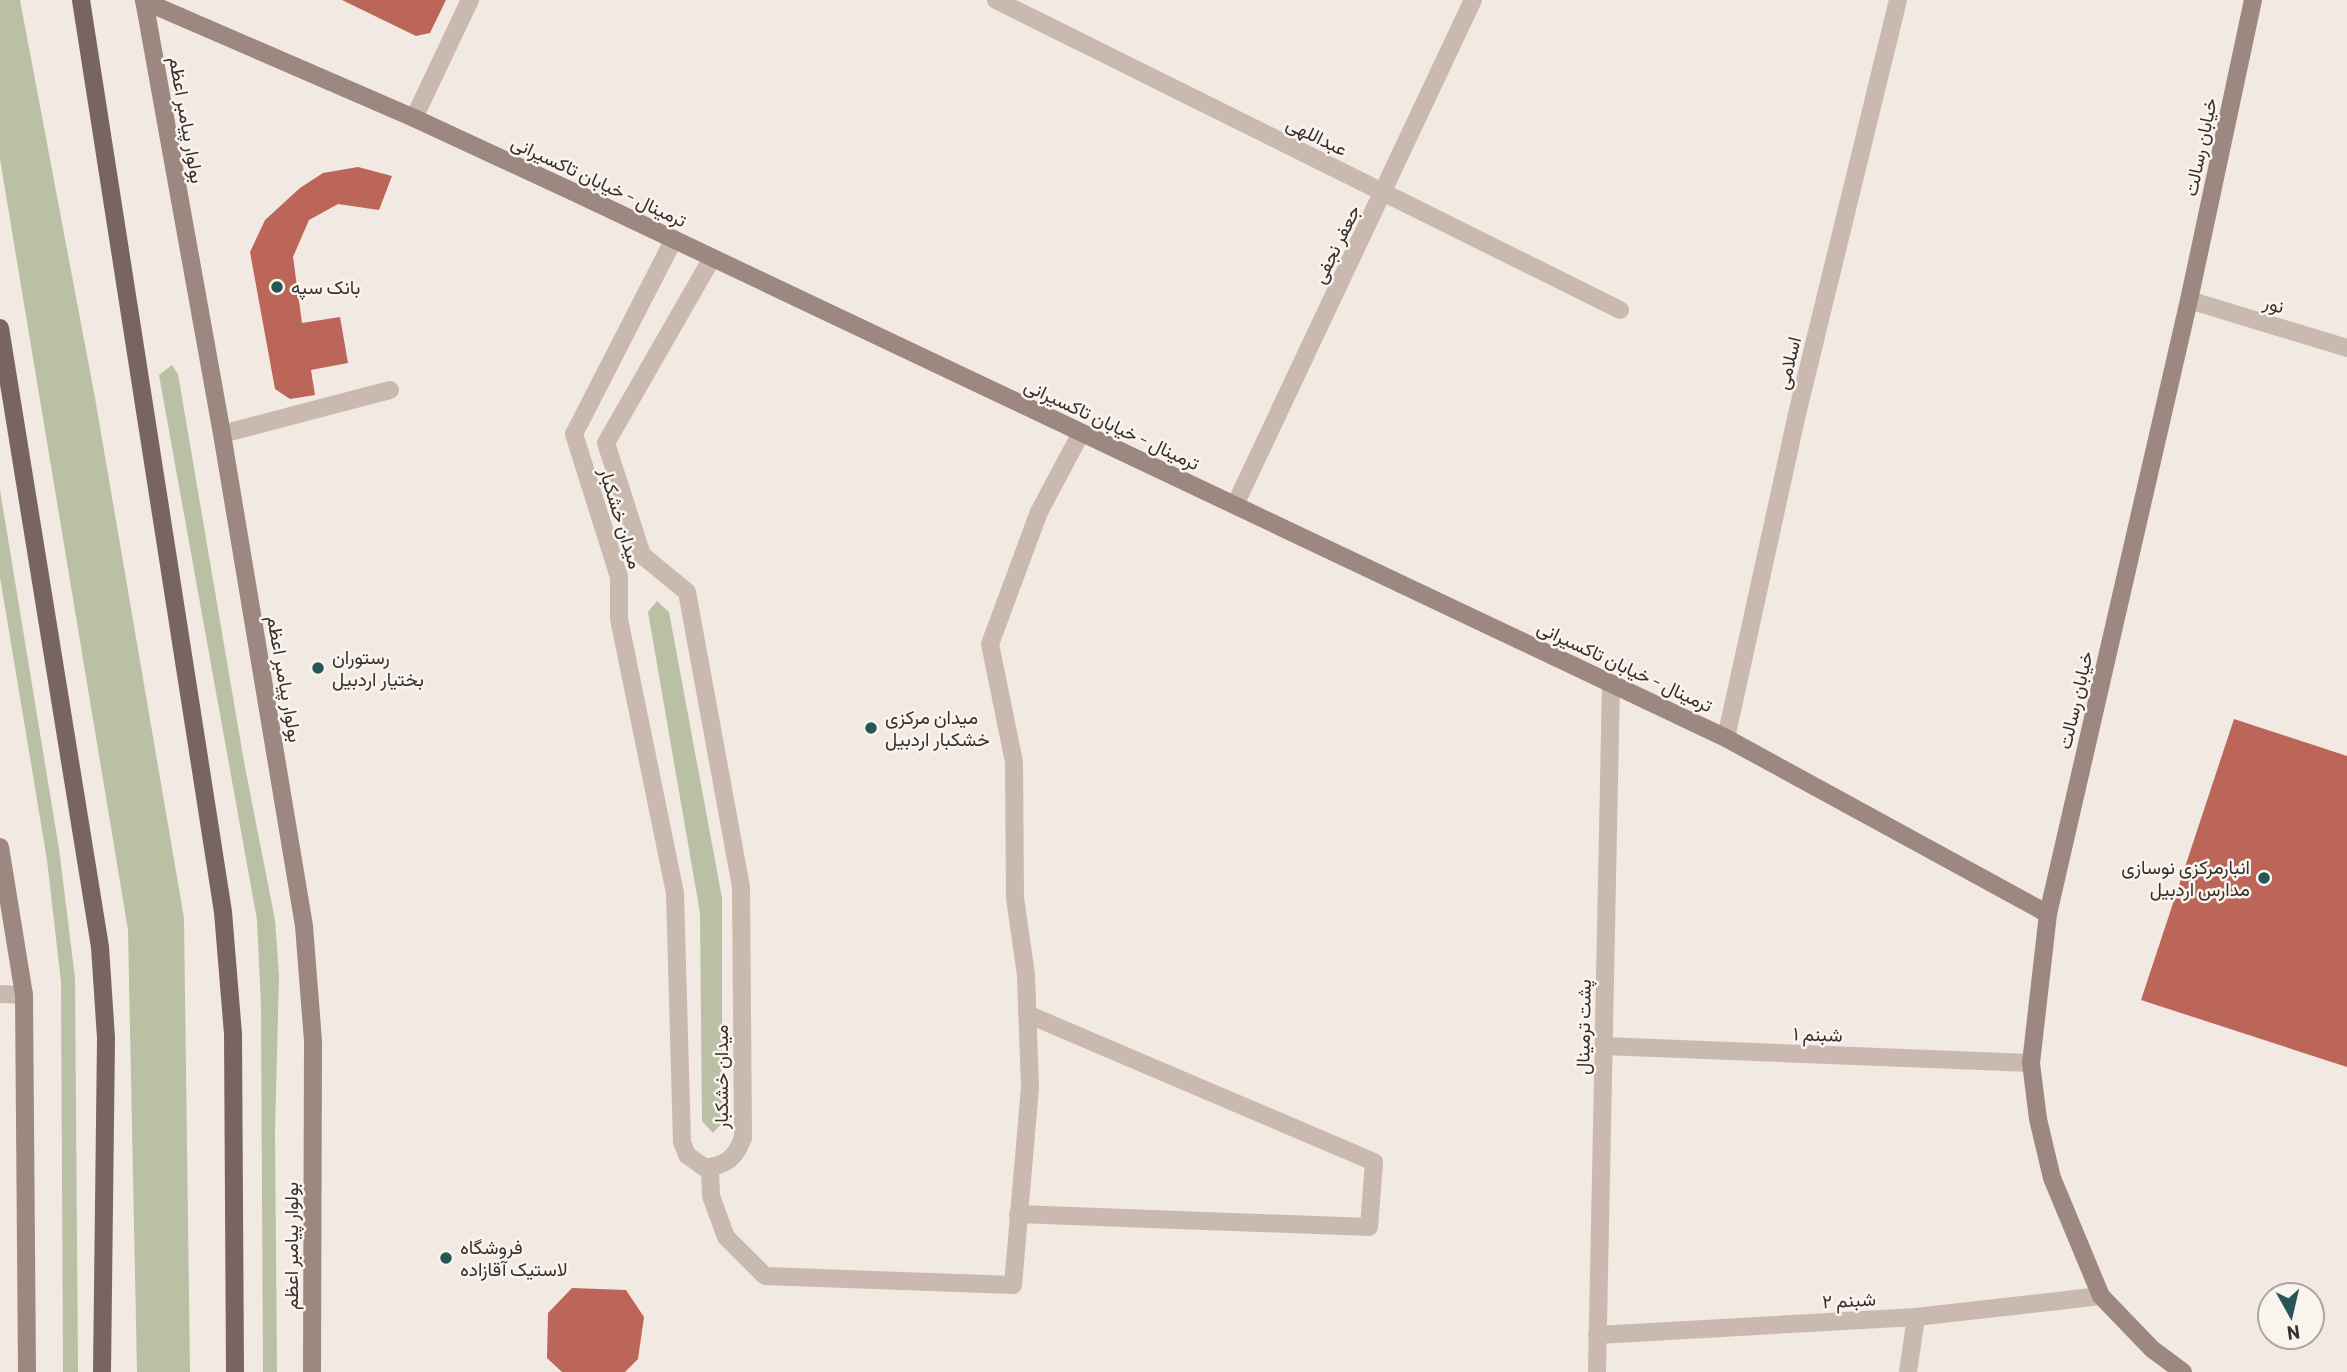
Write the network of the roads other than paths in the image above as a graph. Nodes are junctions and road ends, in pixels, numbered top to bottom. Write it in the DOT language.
graph roads {
  1 [pos="80,0"];
  2 [pos="144,0"];
  3 [pos="471,0"];
  4 [pos="996,0"];
  5 [pos="1473,0"];
  6 [pos="1898,0"];
  7 [pos="2253,0"];
  8 [pos="414,118"];
  9 [pos="1384,193"];
  10 [pos="674,239"];
  11 [pos="712,258"];
  12 [pos="2189,300"];
  13 [pos="1620,310"];
  14 [pos="0,328"];
  15 [pos="2347,348"];
  16 [pos="390,390"];
  17 [pos="1081,433"];
  18 [pos="222,434"];
  19 [pos="1235,505"];
  20 [pos="1611,683"];
  21 [pos="1726,737"];
  22 [pos="0,847"];
  23 [pos="2048,914"];
  24 [pos="0,994"];
  25 [pos="24,995"];
  26 [pos="1027,1014"];
  27 [pos="1604,1046"];
  28 [pos="2031,1063"];
  29 [pos="710,1168"];
  30 [pos="1018,1214"];
  31 [pos="2101,1296"];
  32 [pos="1916,1317"];
  33 [pos="1597,1335"];
  34 [pos="27,1372"];
  35 [pos="102,1372"];
  36 [pos="235,1372"];
  37 [pos="312,1372"];
  38 [pos="1597,1372"];
  39 [pos="1908,1372"];
  40 [pos="2183,1372"];
  1 -- 36 [label="main road"];
  2 -- 8 [label="street, ترمینال - خیابان تاکسیرانی"];
  2 -- 18 [label="street, بولوار پیامبر اعظم"];
  3 -- 8 [label="street"];
  4 -- 9 [label="street, عبداللهی"];
  5 -- 9 [label="street, جعفر نجفی"];
  6 -- 21 [label="street, اسلامی"];
  7 -- 12 [label="street, خیابان رسالت"];
  8 -- 10 [label="street, ترمینال - خیابان تاکسیرانی"];
  9 -- 13 [label="street, عبداللهی"];
  9 -- 19 [label="street, جعفر نجفی"];
  10 -- 11 [label="street, ترمینال - خیابان تاکسیرانی"];
  10 -- 29 [label="street, میدان خشکبار"];
  11 -- 17 [label="street, ترمینال - خیابان تاکسیرانی"];
  11 -- 29 [label="street, میدان خشکبار"];
  12 -- 15 [label="street, نور"];
  12 -- 23 [label="street, خیابان رسالت"];
  14 -- 35 [label="main road"];
  16 -- 18 [label="street"];
  17 -- 19 [label="street, ترمینال - خیابان تاکسیرانی"];
  17 -- 26 [label="street"];
  18 -- 37 [label="street, بولوار پیامبر اعظم"];
  19 -- 20 [label="street, ترمینال - خیابان تاکسیرانی"];
  20 -- 21 [label="street, ترمینال - خیابان تاکسیرانی"];
  20 -- 27 [label="street, پشت ترمینال"];
  21 -- 23 [label="street, ترمینال - خیابان تاکسیرانی"];
  22 -- 25 [label="street"];
  23 -- 28 [label="street, خیابان رسالت"];
  24 -- 25 [label="street"];
  25 -- 34 [label="street"];
  26 -- 30 [label="street"];
  26 -- 30 [label="street"];
  27 -- 28 [label="street, شبنم ۱"];
  27 -- 33 [label="street, پشت ترمینال"];
  28 -- 31 [label="street, خیابان رسالت"];
  29 -- 30 [label="street"];
  31 -- 32 [label="street, شبنم ۲"];
  31 -- 40 [label="street, خیابان رسالت"];
  32 -- 33 [label="street, شبنم ۲"];
  32 -- 39 [label="street"];
  33 -- 38 [label="street, پشت ترمینال"];
}
